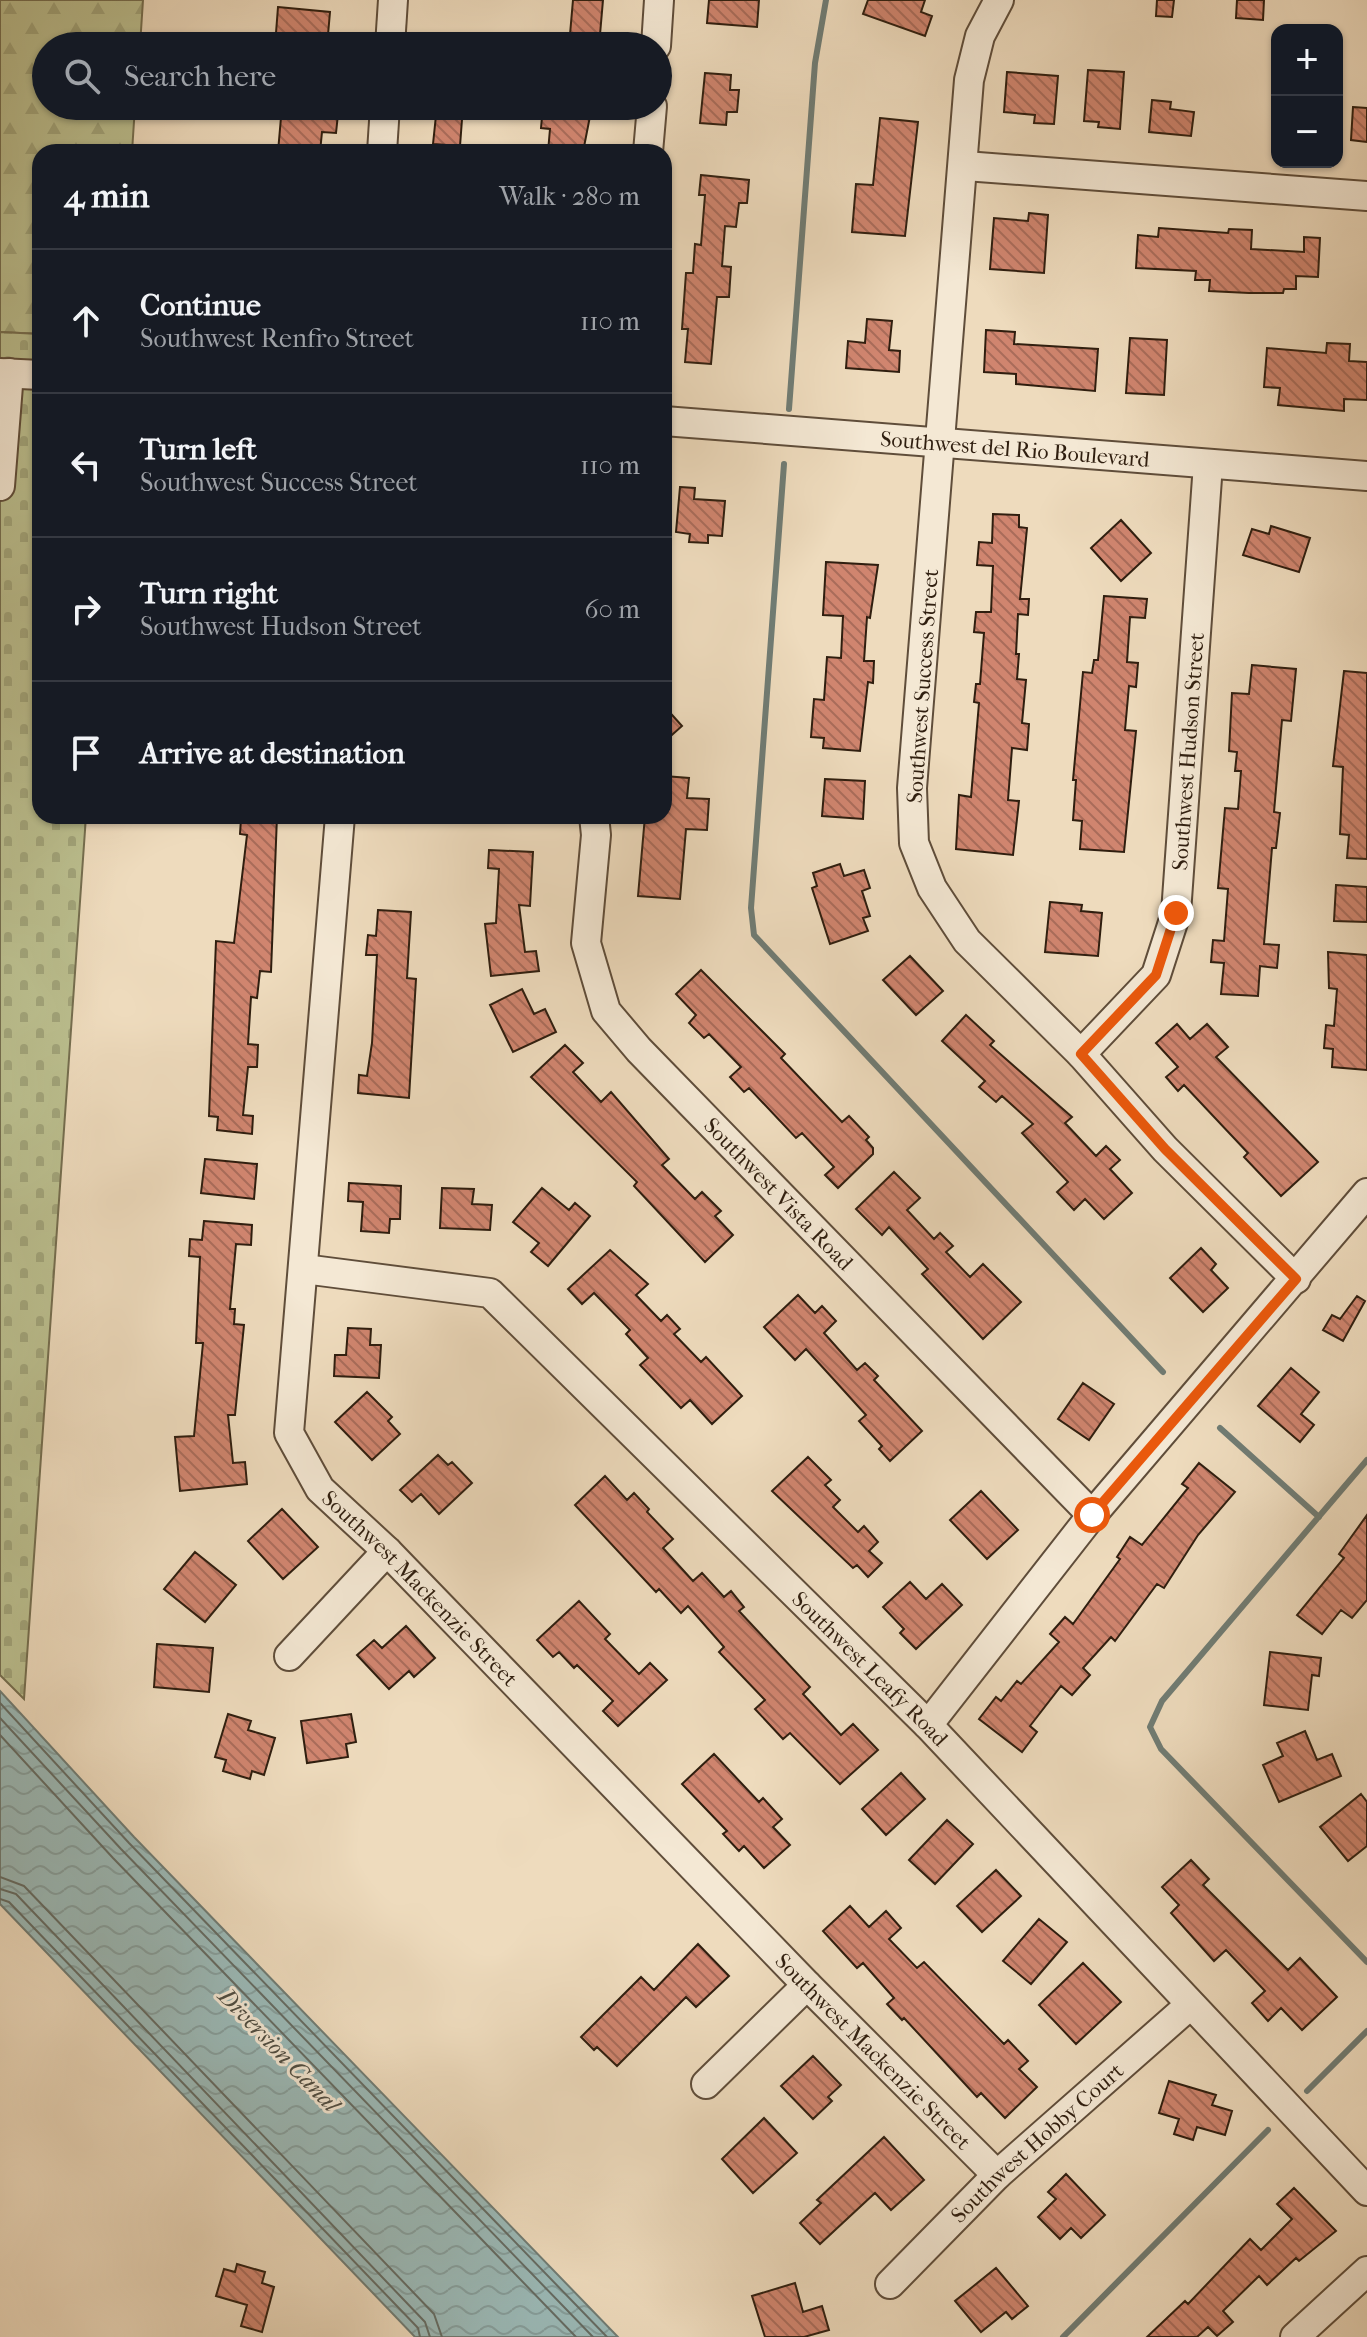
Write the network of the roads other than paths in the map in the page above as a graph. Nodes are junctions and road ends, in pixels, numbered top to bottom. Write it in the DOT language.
graph roads {
  1 [pos="393,0"];
  2 [pos="659,0"];
  3 [pos="999,0"];
  4 [pos="391,32"];
  5 [pos="657,32"];
  6 [pos="384,120"];
  7 [pos="651,120"];
  8 [pos="383,144"];
  9 [pos="649,144"];
  10 [pos="965,166"];
  11 [pos="1367,196"];
  12 [pos="4,373"];
  13 [pos="32,375"];
  14 [pos="672,422"];
  15 [pos="942,445"];
  16 [pos="1208,464"];
  17 [pos="1367,476"];
  18 [pos="0,486"];
  19 [pos="339,824"];
  20 [pos="595,824"];
  21 [pos="1081,1054"];
  22 [pos="1367,1193"];
  23 [pos="304,1269"];
  24 [pos="1296,1279"];
  25 [pos="1092,1515"];
  26 [pos="387,1551"];
  27 [pos="289,1656"];
  28 [pos="928,1725"];
  29 [pos="807,1985"];
  30 [pos="1190,2005"];
  31 [pos="706,2084"];
  32 [pos="997,2175"];
  33 [pos="1367,2191"];
  34 [pos="1367,2271"];
  35 [pos="890,2284"];
  36 [pos="1295,2337"];
  1 -- 4 [label="street"];
  2 -- 5 [label="street"];
  3 -- 10 [label="street, Southwest Success Street"];
  6 -- 8 [label="street"];
  7 -- 9 [label="street"];
  10 -- 11 [label="street"];
  10 -- 15 [label="street, Southwest Success Street"];
  12 -- 13 [label="street"];
  12 -- 18 [label="street"];
  14 -- 15 [label="street, Southwest del Rio Boulevard"];
  15 -- 16 [label="street, Southwest del Rio Boulevard"];
  15 -- 21 [label="street, Southwest Success Street"];
  16 -- 17 [label="street, Southwest del Rio Boulevard"];
  16 -- 21 [label="street, Southwest Hudson Street"];
  19 -- 23 [label="street, Southwest Mackenzie Street"];
  20 -- 25 [label="street, Southwest Vista Road"];
  21 -- 24 [label="street, Southwest Success Street"];
  22 -- 24 [label="street"];
  23 -- 26 [label="street, Southwest Mackenzie Street"];
  23 -- 28 [label="street, Southwest Leafy Road"];
  24 -- 25 [label="street"];
  25 -- 28 [label="street"];
  26 -- 27 [label="street"];
  26 -- 29 [label="street, Southwest Mackenzie Street"];
  28 -- 30 [label="street, Southwest Leafy Road"];
  29 -- 31 [label="street"];
  29 -- 32 [label="street, Southwest Mackenzie Street"];
  30 -- 32 [label="street, Southwest Hobby Court"];
  30 -- 33 [label="street, Southwest Leafy Road"];
  32 -- 35 [label="street, Southwest Hobby Court"];
  34 -- 36 [label="street"];
}
